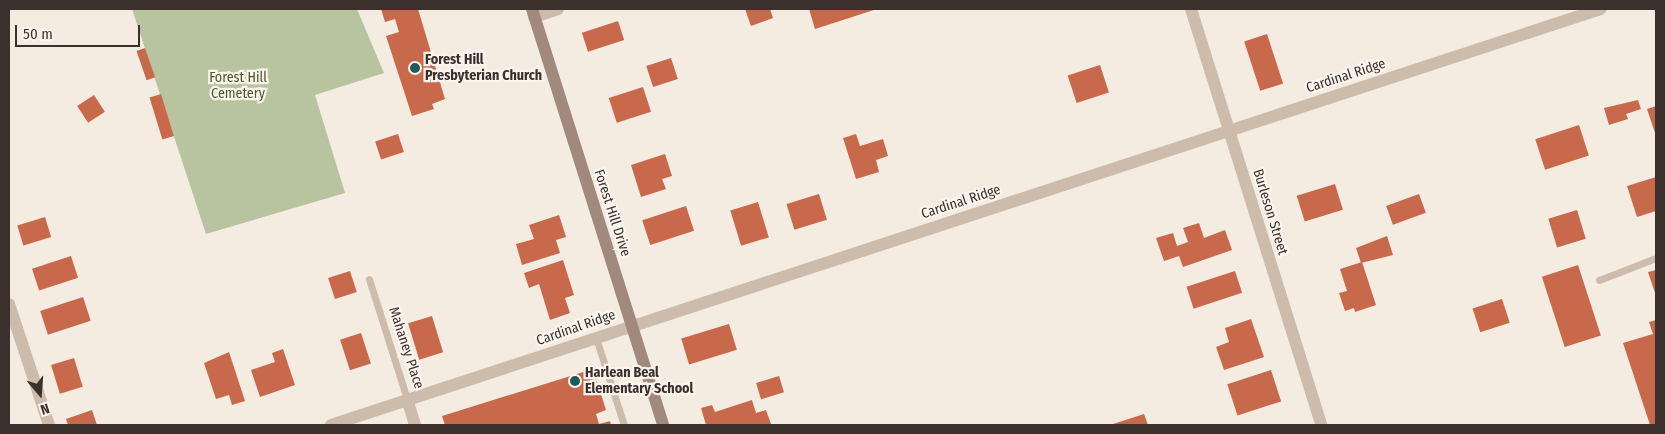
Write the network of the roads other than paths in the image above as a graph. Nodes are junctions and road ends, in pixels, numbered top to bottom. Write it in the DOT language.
graph roads {
  1 [pos="558,9"];
  2 [pos="1191,9"];
  3 [pos="1601,9"];
  4 [pos="533,13"];
  5 [pos="1229,130"];
  6 [pos="1656,258"];
  7 [pos="369,279"];
  8 [pos="1599,280"];
  9 [pos="9,304"];
  10 [pos="632,325"];
  11 [pos="596,338"];
  12 [pos="408,402"];
  13 [pos="49,425"];
  14 [pos="331,425"];
  15 [pos="415,425"];
  16 [pos="624,425"];
  17 [pos="663,425"];
  18 [pos="1320,425"];
  1 -- 4 [label="street"];
  2 -- 5 [label="street, Burleson Street"];
  3 -- 5 [label="street, Cardinal Ridge"];
  4 -- 10 [label="street, Forest Hill Drive"];
  5 -- 10 [label="street, Cardinal Ridge"];
  5 -- 18 [label="street, Burleson Street"];
  6 -- 8 [label="lane"];
  7 -- 12 [label="lane, Mahaney Place"];
  9 -- 13 [label="street"];
  10 -- 11 [label="street, Cardinal Ridge"];
  10 -- 17 [label="street, Forest Hill Drive"];
  11 -- 12 [label="street, Cardinal Ridge"];
  11 -- 16 [label="lane"];
  12 -- 14 [label="street, Cardinal Ridge"];
  12 -- 15 [label="street, Mahaney Place"];
}
